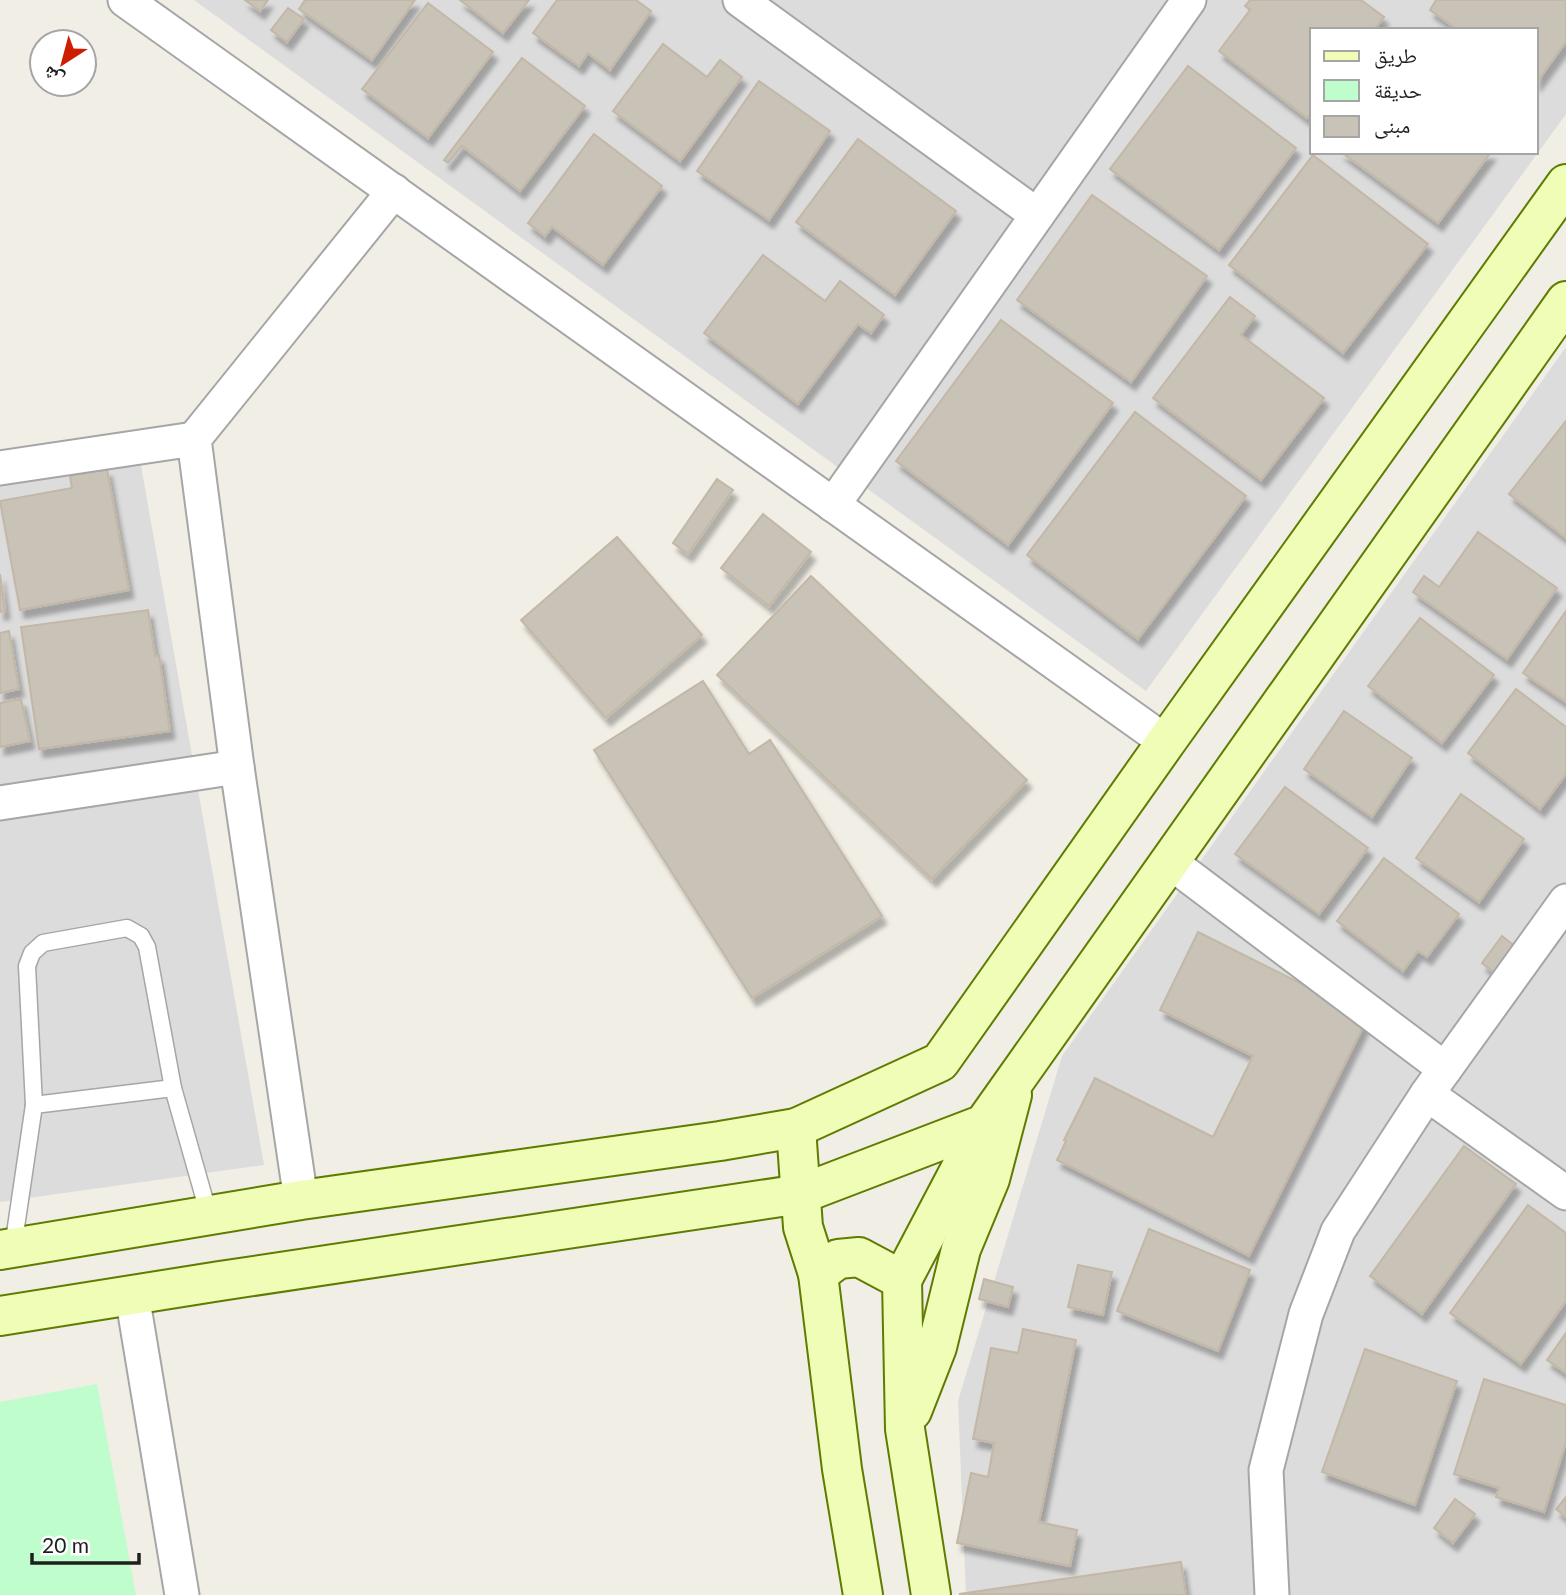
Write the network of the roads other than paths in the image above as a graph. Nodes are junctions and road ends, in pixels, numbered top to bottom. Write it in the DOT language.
graph roads {
  1 [pos="125,0"];
  2 [pos="740,0"];
  3 [pos="1189,0"];
  4 [pos="1566,184"];
  5 [pos="394,191"];
  6 [pos="1037,215"];
  7 [pos="1566,301"];
  8 [pos="194,439"];
  9 [pos="0,468"];
  10 [pos="833,505"];
  11 [pos="1166,742"];
  12 [pos="237,767"];
  13 [pos="0,803"];
  14 [pos="1170,862"];
  15 [pos="1566,901"];
  16 [pos="1016,1079"];
  17 [pos="1436,1082"];
  18 [pos="173,1088"];
  19 [pos="34,1105"];
  20 [pos="984,1125"];
  21 [pos="796,1128"];
  22 [pos="801,1194"];
  23 [pos="1566,1194"];
  24 [pos="301,1200"];
  25 [pos="209,1215"];
  26 [pos="7,1249"];
  27 [pos="818,1274"];
  28 [pos="902,1280"];
  29 [pos="132,1295"];
  30 [pos="0,1316"];
  31 [pos="905,1429"];
  32 [pos="182,1595"];
  33 [pos="863,1595"];
  34 [pos="931,1595"];
  35 [pos="1272,1595"];
  1 -- 5 [label="street"];
  2 -- 6 [label="street"];
  3 -- 6 [label="street"];
  4 -- 11 [label="street"];
  5 -- 8 [label="street"];
  5 -- 10 [label="street"];
  6 -- 10 [label="street"];
  7 -- 14 [label="street"];
  8 -- 9 [label="street"];
  8 -- 12 [label="street"];
  10 -- 11 [label="street"];
  11 -- 21 [label="street"];
  12 -- 13 [label="street"];
  12 -- 24 [label="street"];
  14 -- 16 [label="street"];
  14 -- 17 [label="street"];
  15 -- 17 [label="street"];
  16 -- 20 [label="street"];
  16 -- 31 [label="street"];
  17 -- 23 [label="street"];
  17 -- 35 [label="street"];
  18 -- 19 [label="lane"];
  18 -- 19 [label="lane"];
  18 -- 25 [label="lane"];
  19 -- 26 [label="lane"];
  20 -- 22 [label="street"];
  20 -- 28 [label="street"];
  21 -- 22 [label="street"];
  21 -- 24 [label="street"];
  22 -- 27 [label="street"];
  22 -- 29 [label="street"];
  24 -- 25 [label="street"];
  25 -- 26 [label="street"];
  27 -- 28 [label="street"];
  27 -- 33 [label="street"];
  28 -- 31 [label="street"];
  29 -- 30 [label="street"];
  29 -- 32 [label="street"];
  31 -- 34 [label="street"];
}
